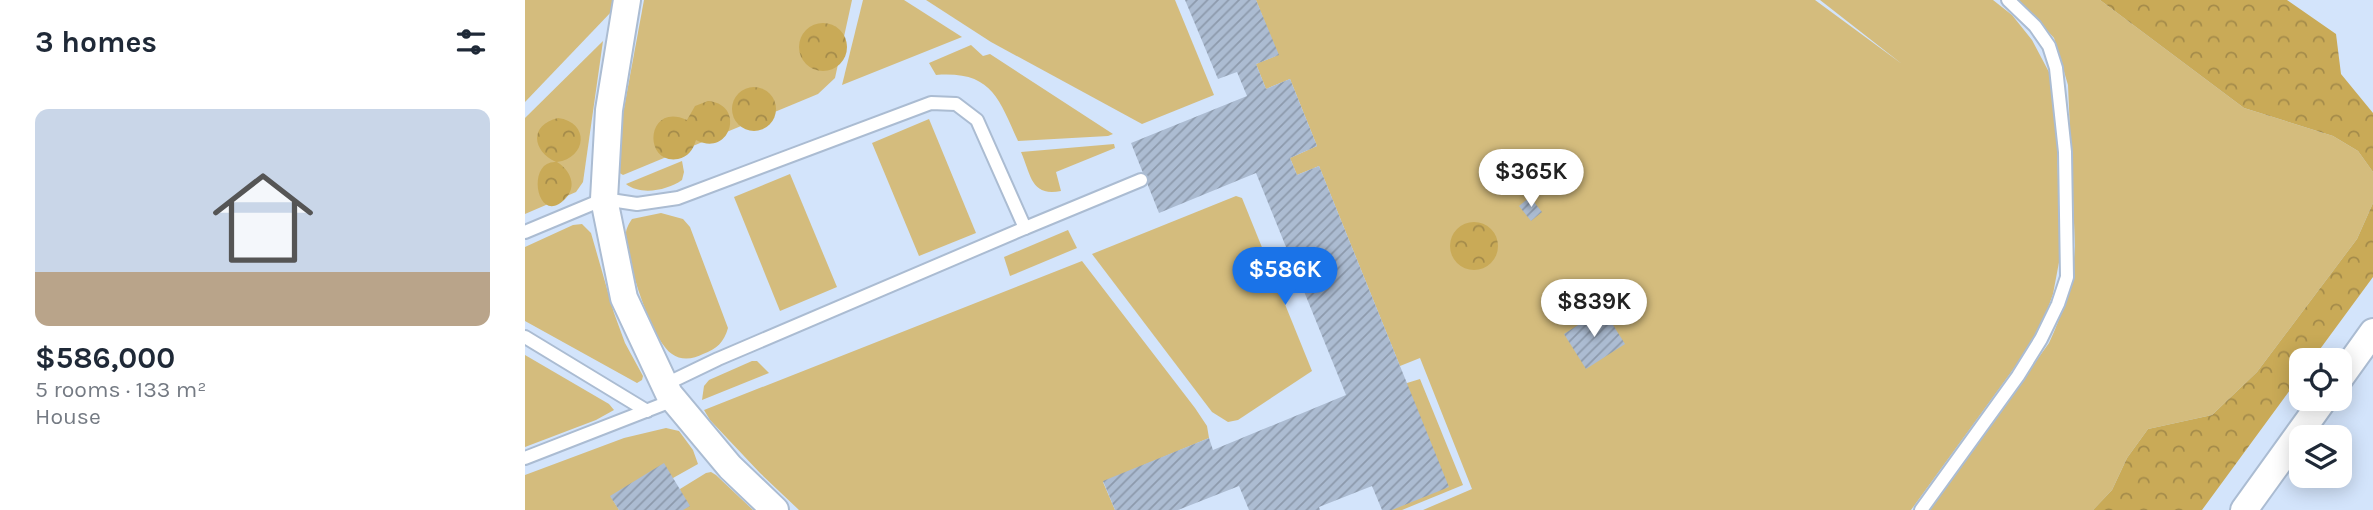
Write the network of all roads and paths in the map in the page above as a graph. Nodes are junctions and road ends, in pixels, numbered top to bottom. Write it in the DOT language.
graph roads {
  1 [pos="628,0"];
  2 [pos="2008,0"];
  3 [pos="1141,180"];
  4 [pos="604,200"];
  5 [pos="1025,228"];
  6 [pos="525,232"];
  7 [pos="2373,332"];
  8 [pos="525,337"];
  9 [pos="2352,361"];
  10 [pos="669,392"];
  11 [pos="647,411"];
  12 [pos="2315,411"];
  13 [pos="525,458"];
  14 [pos="775,510"];
  15 [pos="1921,510"];
  16 [pos="2244,510"];
  1 -- 4 [label="street"];
  2 -- 15 [label="lane"];
  3 -- 5 [label="lane"];
  4 -- 5 [label="lane"];
  4 -- 6 [label="lane"];
  4 -- 10 [label="street"];
  5 -- 10 [label="lane"];
  7 -- 9 [label="street"];
  8 -- 11 [label="lane"];
  10 -- 11 [label="lane"];
  10 -- 14 [label="street"];
  11 -- 13 [label="lane"];
  12 -- 16 [label="street"];
}
